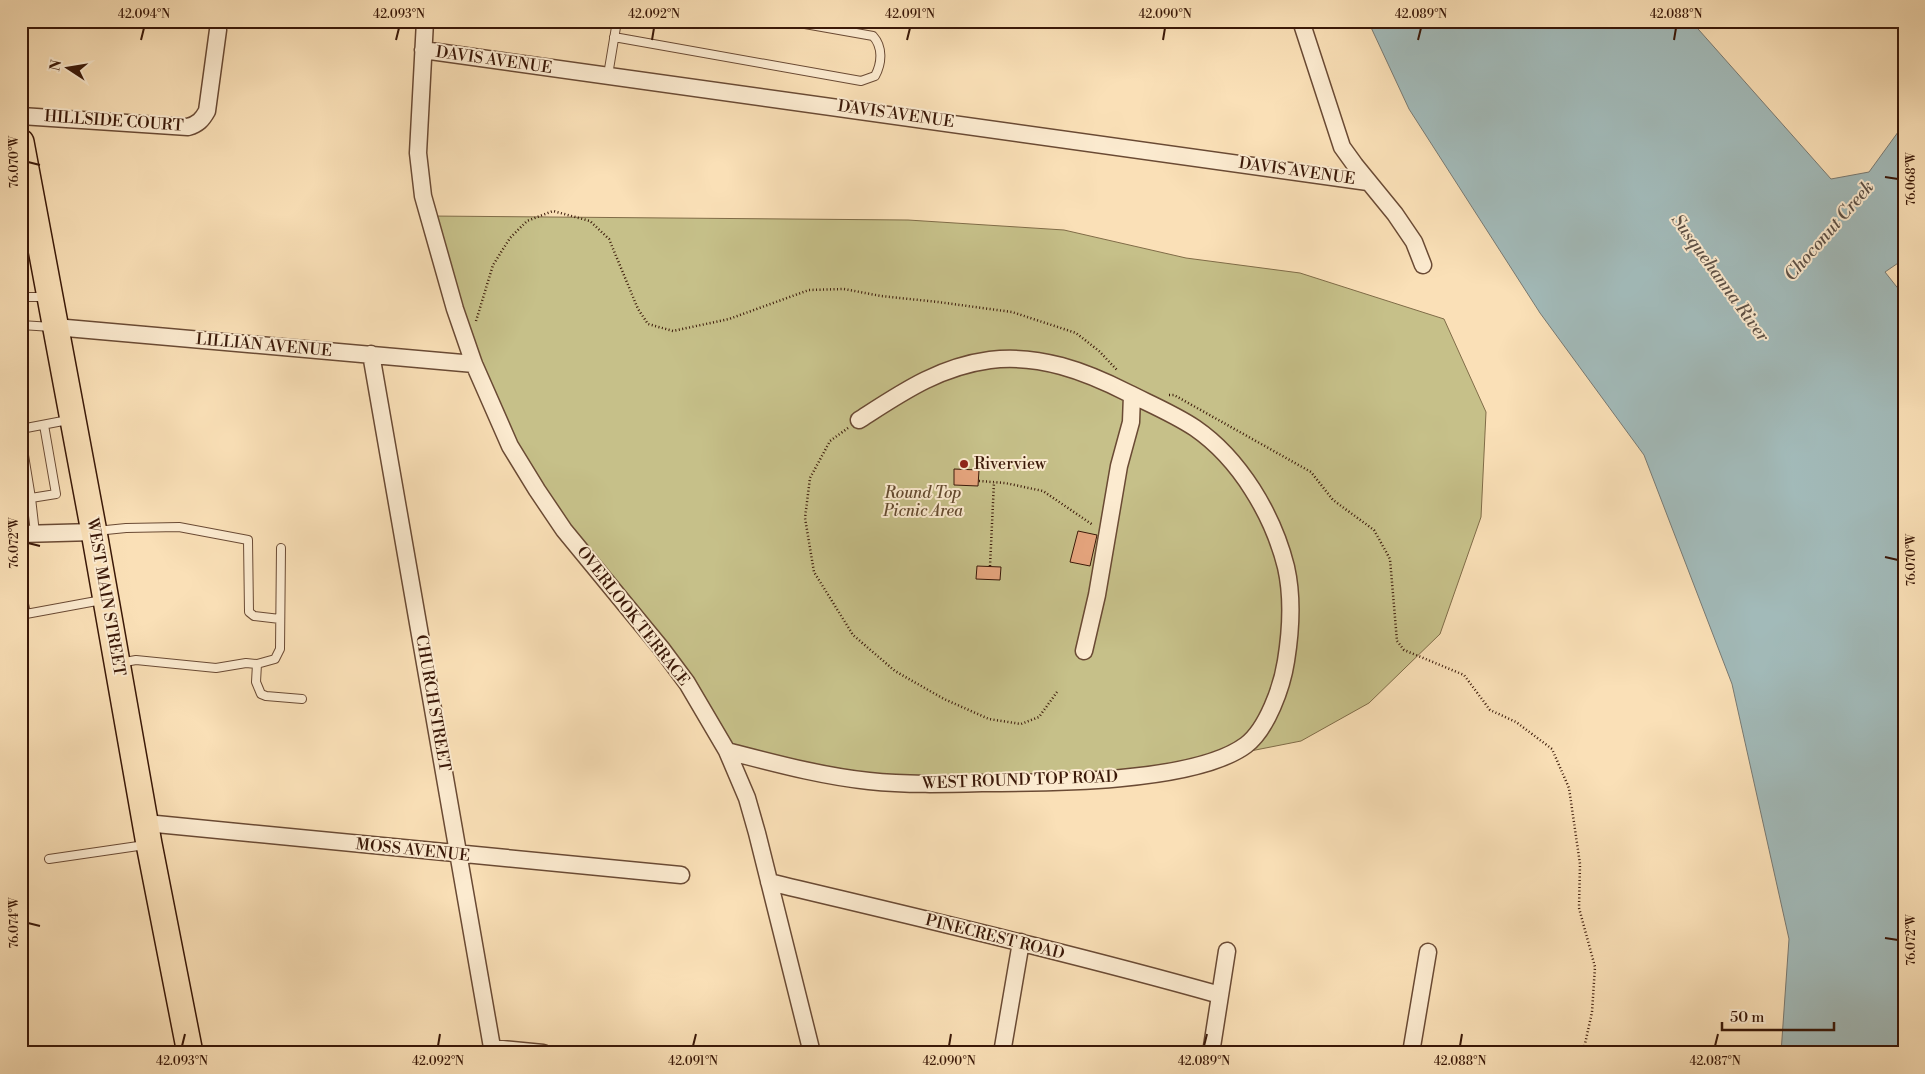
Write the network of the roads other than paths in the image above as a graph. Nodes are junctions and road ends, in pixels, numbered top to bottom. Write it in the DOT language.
graph roads {
  1 [pos="425,21"];
  2 [pos="617,21"];
  3 [pos="788,21"];
  4 [pos="1301,21"];
  5 [pos="218,30"];
  6 [pos="614,37"];
  7 [pos="423,50"];
  8 [pos="608,75"];
  9 [pos="21,116"];
  10 [pos="21,142"];
  11 [pos="1368,182"];
  12 [pos="29,230"];
  13 [pos="1423,265"];
  14 [pos="49,296"];
  15 [pos="21,297"];
  16 [pos="21,325"];
  17 [pos="55,327"];
  18 [pos="371,354"];
  19 [pos="474,364"];
  20 [pos="1126,392"];
  21 [pos="73,419"];
  22 [pos="859,420"];
  23 [pos="44,424"];
  24 [pos="21,428"];
  25 [pos="21,437"];
  26 [pos="31,498"];
  27 [pos="21,500"];
  28 [pos="94,532"];
  29 [pos="28,534"];
  30 [pos="281,548"];
  31 [pos="21,589"];
  32 [pos="106,599"];
  33 [pos="280,619"];
  34 [pos="1084,651"];
  35 [pos="117,664"];
  36 [pos="258,664"];
  37 [pos="302,699"];
  38 [pos="727,751"];
  39 [pos="148,834"];
  40 [pos="459,854"];
  41 [pos="49,859"];
  42 [pos="681,875"];
  43 [pos="769,882"];
  44 [pos="1021,942"];
  45 [pos="1227,951"];
  46 [pos="1428,952"];
  47 [pos="1220,995"];
  48 [pos="493,1050"];
  49 [pos="190,1053"];
  50 [pos="543,1053"];
  51 [pos="812,1053"];
  52 [pos="1002,1053"];
  53 [pos="1211,1053"];
  54 [pos="1411,1053"];
  1 -- 7 [label="street, OVERLOOK TERRACE"];
  2 -- 6 [label="lane"];
  3 -- 6 [label="lane"];
  4 -- 11 [label="street"];
  5 -- 9 [label="street, HILLSIDE COURT"];
  6 -- 8 [label="lane"];
  7 -- 8 [label="street, DAVIS AVENUE"];
  7 -- 19 [label="street, OVERLOOK TERRACE"];
  8 -- 11 [label="street, DAVIS AVENUE"];
  10 -- 12 [label="main road, WEST MAIN STREET"];
  11 -- 13 [label="street"];
  12 -- 14 [label="main road, WEST MAIN STREET"];
  14 -- 15 [label="lane"];
  14 -- 17 [label="main road, WEST MAIN STREET"];
  16 -- 17 [label="lane"];
  17 -- 18 [label="street, LILLIAN AVENUE"];
  17 -- 21 [label="main road, WEST MAIN STREET"];
  18 -- 19 [label="street, LILLIAN AVENUE"];
  18 -- 40 [label="street, CHURCH STREET"];
  19 -- 38 [label="street, OVERLOOK TERRACE"];
  20 -- 22 [label="street, WEST ROUND TOP ROAD"];
  20 -- 34 [label="street"];
  20 -- 38 [label="street, WEST ROUND TOP ROAD"];
  21 -- 23 [label="lane"];
  21 -- 28 [label="main road, WEST MAIN STREET"];
  23 -- 24 [label="lane"];
  23 -- 26 [label="lane"];
  25 -- 26 [label="lane"];
  26 -- 27 [label="lane"];
  26 -- 29 [label="lane"];
  28 -- 29 [label="street"];
  28 -- 32 [label="main road, WEST MAIN STREET"];
  28 -- 33 [label="lane"];
  30 -- 33 [label="lane"];
  31 -- 32 [label="lane"];
  32 -- 35 [label="main road, WEST MAIN STREET"];
  33 -- 36 [label="lane"];
  35 -- 36 [label="lane"];
  35 -- 39 [label="main road, WEST MAIN STREET"];
  36 -- 37 [label="lane"];
  38 -- 43 [label="street, OVERLOOK TERRACE"];
  39 -- 40 [label="street, MOSS AVENUE"];
  39 -- 41 [label="lane"];
  39 -- 49 [label="main road, WEST MAIN STREET"];
  40 -- 42 [label="street, MOSS AVENUE"];
  40 -- 48 [label="street, CHURCH STREET"];
  43 -- 44 [label="street, PINECREST ROAD"];
  43 -- 51 [label="street, OVERLOOK TERRACE"];
  44 -- 47 [label="street, PINECREST ROAD"];
  44 -- 52 [label="street"];
  45 -- 47 [label="street"];
  46 -- 54 [label="street"];
  47 -- 53 [label="street"];
  48 -- 50 [label="street"];
}
